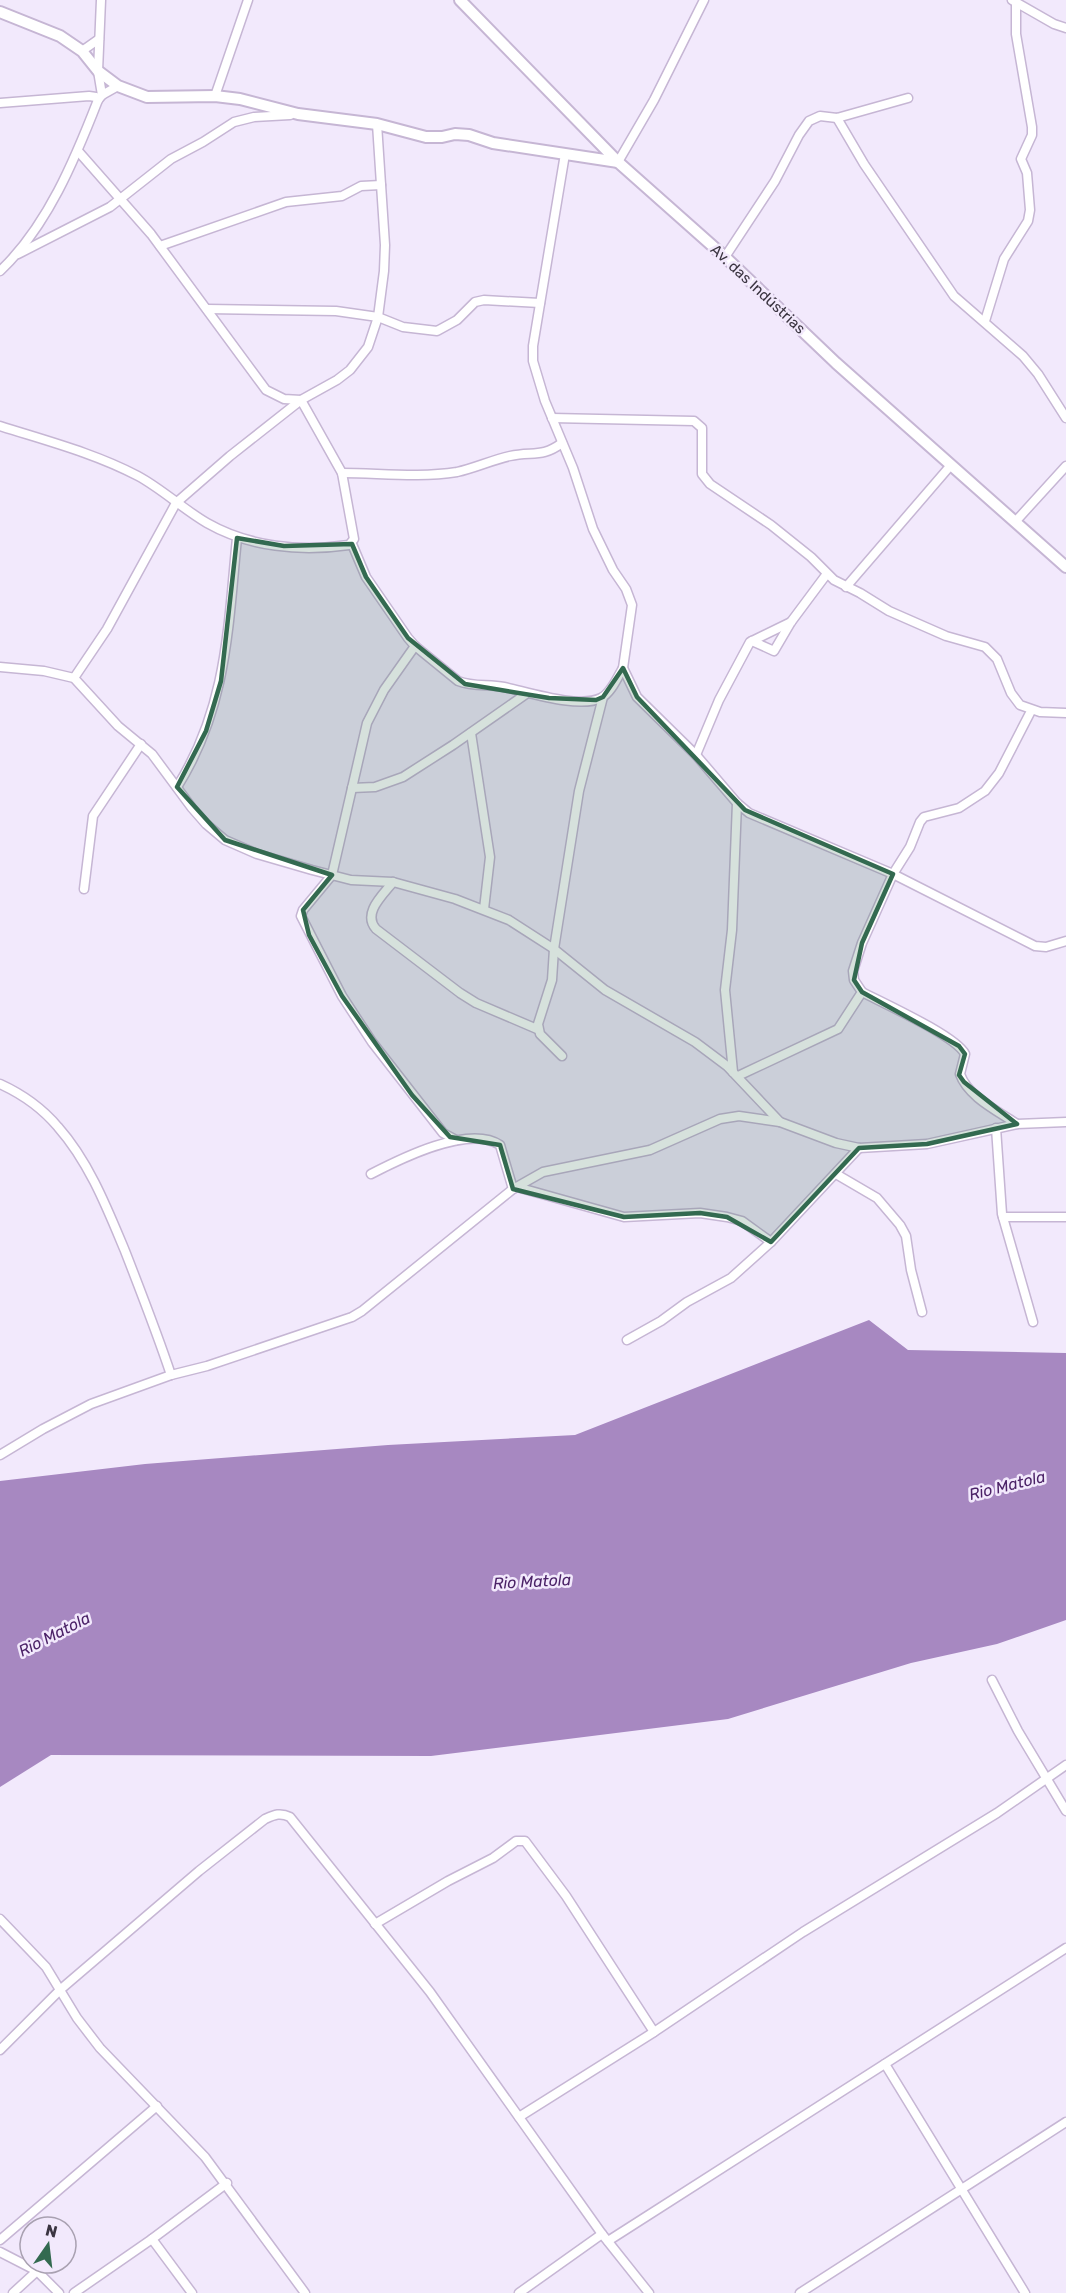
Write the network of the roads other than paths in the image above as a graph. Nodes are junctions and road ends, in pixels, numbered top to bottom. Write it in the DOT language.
graph roads {
  1 [pos="101,0"];
  2 [pos="248,0"];
  3 [pos="460,0"];
  4 [pos="704,0"];
  5 [pos="1013,2"];
  6 [pos="0,12"];
  7 [pos="1066,27"];
  8 [pos="99,39"];
  9 [pos="82,51"];
  10 [pos="98,71"];
  11 [pos="118,86"];
  12 [pos="215,96"];
  13 [pos="100,97"];
  14 [pos="908,98"];
  15 [pos="0,103"];
  16 [pos="298,114"];
  17 [pos="837,118"];
  18 [pos="377,124"];
  19 [pos="78,151"];
  20 [pos="565,154"];
  21 [pos="618,162"];
  22 [pos="381,185"];
  23 [pos="122,200"];
  24 [pos="160,246"];
  25 [pos="18,254"];
  26 [pos="725,257"];
  27 [pos="0,271"];
  28 [pos="540,303"];
  29 [pos="207,309"];
  30 [pos="378,317"];
  31 [pos="985,321"];
  32 [pos="301,400"];
  33 [pos="552,418"];
  34 [pos="1066,418"];
  35 [pos="0,426"];
  36 [pos="562,442"];
  37 [pos="951,465"];
  38 [pos="1066,466"];
  39 [pos="342,473"];
  40 [pos="176,503"];
  41 [pos="1015,522"];
  42 [pos="237,538"];
  43 [pos="352,543"];
  44 [pos="1066,567"];
  45 [pos="826,575"];
  46 [pos="846,587"];
  47 [pos="791,622"];
  48 [pos="752,640"];
  49 [pos="415,646"];
  50 [pos="0,667"];
  51 [pos="623,668"];
  52 [pos="74,678"];
  53 [pos="526,694"];
  54 [pos="603,697"];
  55 [pos="1031,711"];
  56 [pos="1066,713"];
  57 [pos="471,733"];
  58 [pos="141,744"];
  59 [pos="696,755"];
  60 [pos="177,787"];
  61 [pos="352,788"];
  62 [pos="737,803"];
  63 [pos="893,874"];
  64 [pos="332,875"];
  65 [pos="393,882"];
  66 [pos="84,889"];
  67 [pos="484,909"];
  68 [pos="1064,944"];
  69 [pos="554,949"];
  70 [pos="862,992"];
  71 [pos="537,1029"];
  72 [pos="562,1056"];
  73 [pos="735,1074"];
  74 [pos="0,1084"];
  75 [pos="780,1122"];
  76 [pos="1066,1122"];
  77 [pos="1017,1124"];
  78 [pos="996,1128"];
  79 [pos="456,1140"];
  80 [pos="859,1148"];
  81 [pos="371,1174"];
  82 [pos="836,1174"];
  83 [pos="515,1188"];
  84 [pos="1003,1217"];
  85 [pos="1066,1217"];
  86 [pos="771,1242"];
  87 [pos="922,1311"];
  88 [pos="1033,1322"];
  89 [pos="627,1340"];
  90 [pos="171,1375"];
  91 [pos="0,1455"];
  92 [pos="992,1680"];
  93 [pos="1066,1765"];
  94 [pos="1047,1779"];
  95 [pos="1066,1810"];
  96 [pos="0,1919"];
  97 [pos="375,1924"];
  98 [pos="1066,1948"];
  99 [pos="61,1989"];
  100 [pos="654,2032"];
  101 [pos="0,2050"];
  102 [pos="885,2064"];
  103 [pos="157,2106"];
  104 [pos="519,2117"];
  105 [pos="1066,2121"];
  106 [pos="227,2183"];
  107 [pos="963,2189"];
  108 [pos="605,2238"];
  109 [pos="152,2239"];
  110 [pos="0,2240"];
  111 [pos="0,2252"];
  112 [pos="18,2261"];
  113 [pos="33,2275"];
  114 [pos="41,2275"];
  115 [pos="524,2292"];
  116 [pos="13,2293"];
  117 [pos="59,2293"];
  118 [pos="74,2293"];
  119 [pos="192,2293"];
  120 [pos="305,2293"];
  121 [pos="649,2293"];
  122 [pos="800,2293"];
  123 [pos="1025,2293"];
  1 -- 8 [label="street"];
  2 -- 12 [label="street"];
  3 -- 21 [label="street, Av. das Indústrias"];
  4 -- 21 [label="street"];
  5 -- 7 [label="street"];
  5 -- 31 [label="street"];
  6 -- 9 [label="street"];
  8 -- 9 [label="street"];
  8 -- 10 [label="street"];
  9 -- 10 [label="street"];
  10 -- 11 [label="street"];
  10 -- 13 [label="street"];
  11 -- 12 [label="street"];
  11 -- 13 [label="street"];
  12 -- 16 [label="street"];
  13 -- 15 [label="street"];
  13 -- 19 [label="street"];
  14 -- 17 [label="street"];
  16 -- 18 [label="street"];
  16 -- 23 [label="street"];
  17 -- 26 [label="street"];
  17 -- 31 [label="street"];
  18 -- 20 [label="street"];
  18 -- 22 [label="street"];
  19 -- 23 [label="street"];
  19 -- 25 [label="street"];
  20 -- 21 [label="street"];
  20 -- 28 [label="street"];
  21 -- 26 [label="street, Av. das Indústrias"];
  22 -- 24 [label="street"];
  22 -- 30 [label="street"];
  23 -- 24 [label="street"];
  23 -- 25 [label="street"];
  24 -- 29 [label="street"];
  25 -- 27 [label="street"];
  26 -- 37 [label="street, Av. das Indústrias"];
  28 -- 30 [label="street"];
  28 -- 33 [label="street"];
  29 -- 30 [label="street"];
  29 -- 32 [label="street"];
  30 -- 32 [label="street"];
  31 -- 34 [label="street"];
  32 -- 39 [label="street"];
  32 -- 40 [label="street"];
  33 -- 36 [label="street"];
  33 -- 45 [label="street"];
  35 -- 40 [label="street"];
  36 -- 39 [label="street"];
  36 -- 51 [label="street"];
  37 -- 41 [label="street, Av. das Indústrias"];
  37 -- 46 [label="street"];
  38 -- 41 [label="street"];
  39 -- 43 [label="street"];
  40 -- 42 [label="street"];
  40 -- 52 [label="street"];
  41 -- 44 [label="street, Av. das Indústrias"];
  42 -- 43 [label="street"];
  42 -- 60 [label="street"];
  43 -- 49 [label="street"];
  45 -- 46 [label="street"];
  45 -- 47 [label="street"];
  46 -- 55 [label="street"];
  47 -- 48 [label="street"];
  47 -- 48 [label="street"];
  48 -- 59 [label="street"];
  49 -- 53 [label="street"];
  49 -- 61 [label="street"];
  50 -- 52 [label="street"];
  51 -- 54 [label="street"];
  51 -- 59 [label="street"];
  52 -- 58 [label="street"];
  53 -- 54 [label="street"];
  53 -- 57 [label="street"];
  54 -- 69 [label="street"];
  55 -- 56 [label="street"];
  55 -- 63 [label="street"];
  57 -- 61 [label="street"];
  57 -- 67 [label="street"];
  58 -- 60 [label="street"];
  58 -- 66 [label="street"];
  59 -- 62 [label="street"];
  60 -- 64 [label="street"];
  61 -- 64 [label="street"];
  62 -- 63 [label="street"];
  62 -- 73 [label="street"];
  63 -- 68 [label="street"];
  63 -- 70 [label="street"];
  64 -- 65 [label="street"];
  64 -- 79 [label="street"];
  65 -- 67 [label="street"];
  65 -- 71 [label="street"];
  67 -- 69 [label="street"];
  69 -- 71 [label="street"];
  69 -- 73 [label="street"];
  70 -- 73 [label="street"];
  70 -- 77 [label="street"];
  71 -- 72 [label="street"];
  73 -- 75 [label="street"];
  74 -- 90 [label="street"];
  75 -- 80 [label="street"];
  75 -- 83 [label="street"];
  76 -- 77 [label="street"];
  77 -- 78 [label="street"];
  78 -- 80 [label="street"];
  78 -- 84 [label="street"];
  79 -- 81 [label="street"];
  79 -- 83 [label="street"];
  80 -- 82 [label="street"];
  82 -- 86 [label="street"];
  82 -- 87 [label="street"];
  83 -- 86 [label="street"];
  83 -- 90 [label="street"];
  84 -- 85 [label="street"];
  84 -- 88 [label="street"];
  86 -- 89 [label="street"];
  90 -- 91 [label="street"];
  92 -- 94 [label="street"];
  93 -- 94 [label="street"];
  94 -- 95 [label="street"];
  94 -- 100 [label="street"];
  96 -- 99 [label="street"];
  97 -- 99 [label="street"];
  97 -- 100 [label="street"];
  97 -- 104 [label="street"];
  98 -- 102 [label="street"];
  99 -- 101 [label="street"];
  99 -- 103 [label="street"];
  100 -- 104 [label="street"];
  102 -- 107 [label="street"];
  102 -- 108 [label="street"];
  103 -- 106 [label="street"];
  103 -- 110 [label="street"];
  104 -- 108 [label="street"];
  105 -- 107 [label="street"];
  106 -- 109 [label="street"];
  106 -- 120 [label="street"];
  107 -- 122 [label="street"];
  107 -- 123 [label="street"];
  108 -- 115 [label="street"];
  108 -- 121 [label="street"];
  109 -- 118 [label="street"];
  109 -- 119 [label="street"];
  111 -- 112 [label="street"];
  113 -- 116 [label="street"];
  114 -- 117 [label="street"];
}
